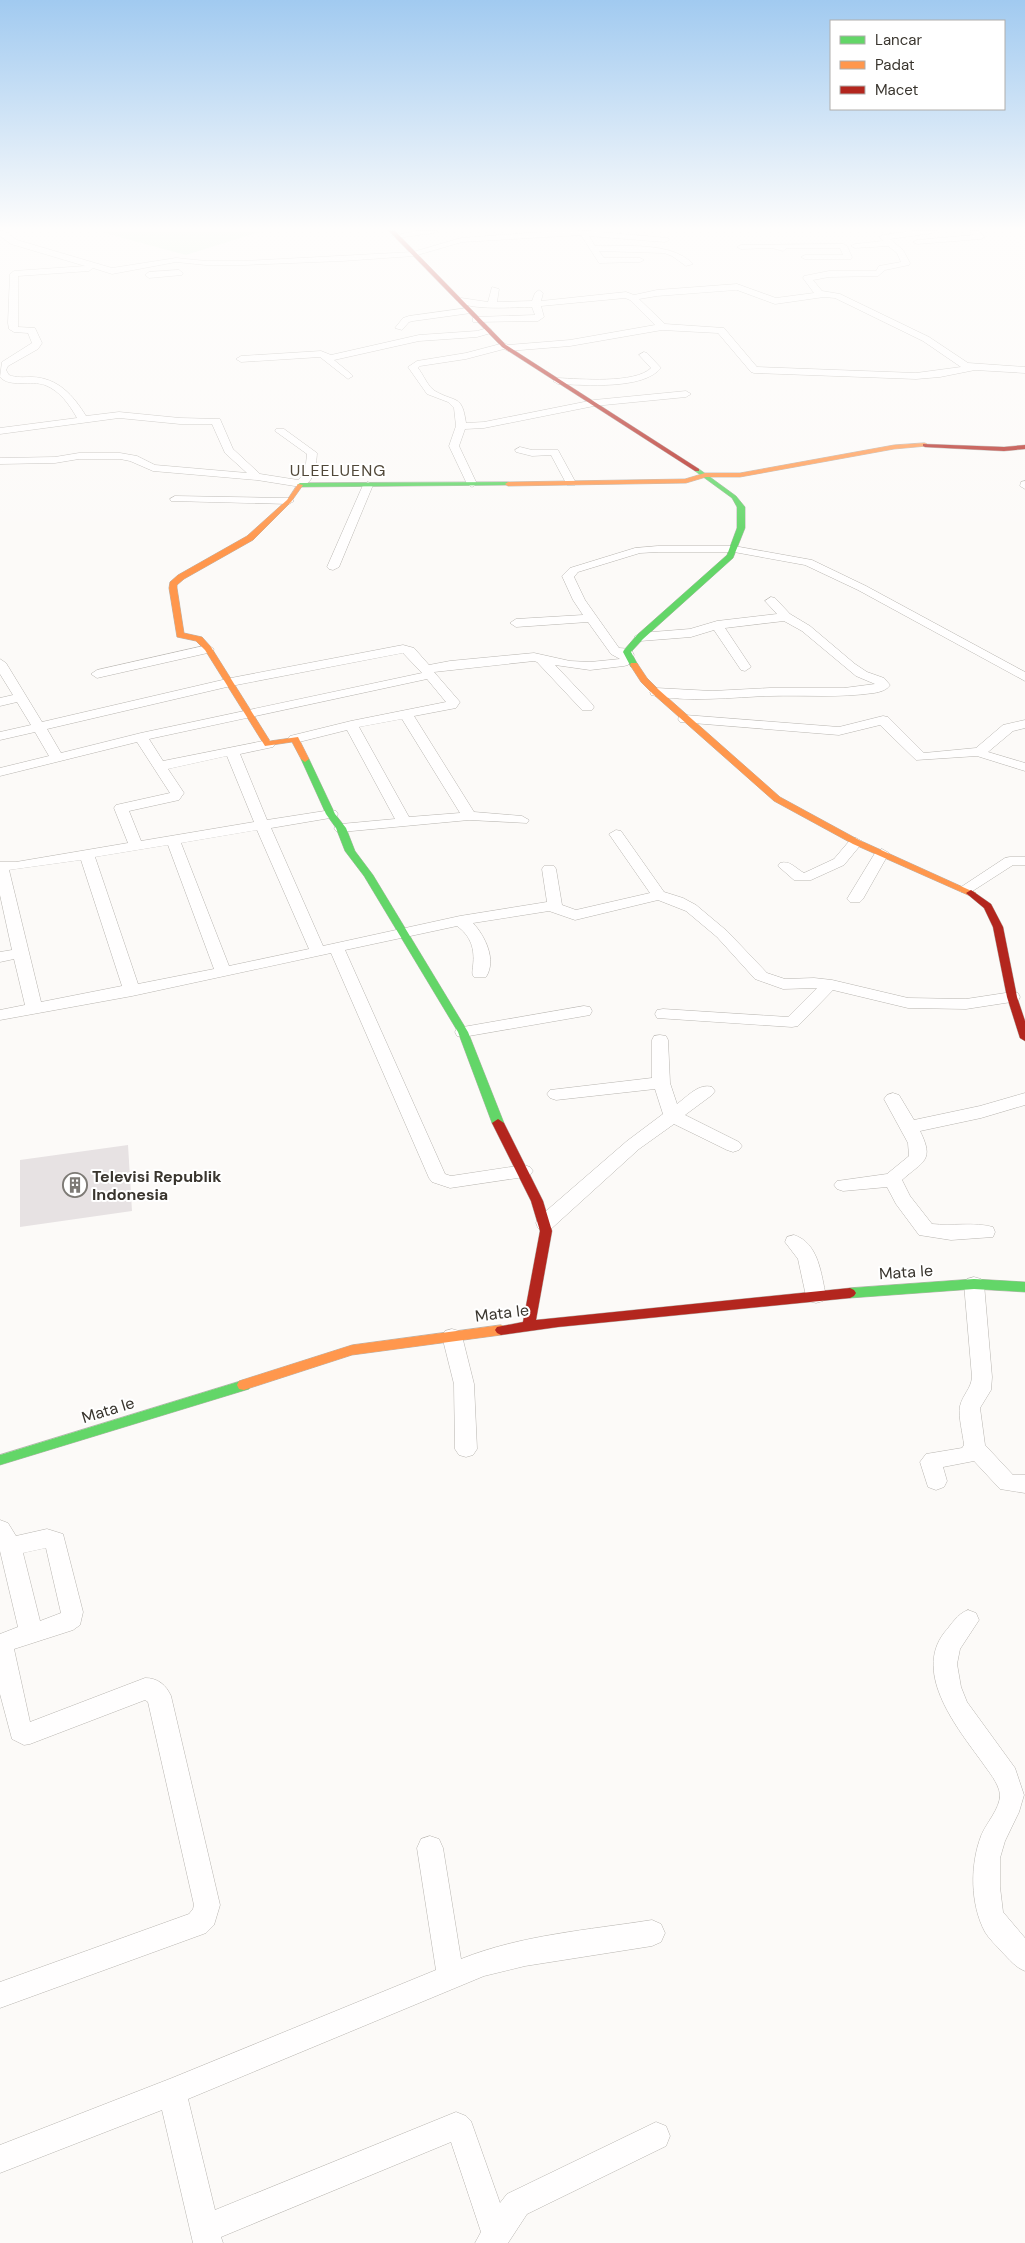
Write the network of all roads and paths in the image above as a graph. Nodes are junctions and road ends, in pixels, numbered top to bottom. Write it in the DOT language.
graph roads {
  1 [pos="34,336"];
  2 [pos="448,336"];
  3 [pos="493,336"];
  4 [pos="615,336"];
  5 [pos="726,336"];
  6 [pos="919,336"];
  7 [pos="506,347"];
  8 [pos="644,355"];
  9 [pos="242,358"];
  10 [pos="330,358"];
  11 [pos="968,367"];
  12 [pos="1025,370"];
  13 [pos="348,376"];
  14 [pos="558,381"];
  15 [pos="686,394"];
  16 [pos="594,403"];
  17 [pos="83,419"];
  18 [pos="461,426"];
  19 [pos="0,431"];
  20 [pos="280,431"];
  21 [pos="1025,447"];
  22 [pos="520,450"];
  23 [pos="0,461"];
  24 [pos="705,475"];
  25 [pos="257,477"];
  26 [pos="570,482"];
  27 [pos="301,484"];
  28 [pos="472,484"];
  29 [pos="368,485"];
  30 [pos="174,499"];
  31 [pos="289,501"];
  32 [pos="734,549"];
  33 [pos="333,567"];
  34 [pos="771,601"];
  35 [pos="786,617"];
  36 [pos="592,618"];
  37 [pos="516,623"];
  38 [pos="717,626"];
  39 [pos="640,636"];
  40 [pos="208,649"];
  41 [pos="627,653"];
  42 [pos="541,658"];
  43 [pos="1,666"];
  44 [pos="745,668"];
  45 [pos="428,673"];
  46 [pos="97,674"];
  47 [pos="1025,677"];
  48 [pos="230,682"];
  49 [pos="656,692"];
  50 [pos="21,697"];
  51 [pos="0,702"];
  52 [pos="587,707"];
  53 [pos="250,713"];
  54 [pos="406,714"];
  55 [pos="685,719"];
  56 [pos="1025,724"];
  57 [pos="351,725"];
  58 [pos="39,727"];
  59 [pos="0,736"];
  60 [pos="141,737"];
  61 [pos="295,740"];
  62 [pos="268,744"];
  63 [pos="232,752"];
  64 [pos="980,752"];
  65 [pos="58,759"];
  66 [pos="161,766"];
  67 [pos="1025,767"];
  68 [pos="0,772"];
  69 [pos="331,814"];
  70 [pos="469,816"];
  71 [pos="522,820"];
  72 [pos="404,822"];
  73 [pos="262,825"];
  74 [pos="341,828"];
  75 [pos="616,834"];
  76 [pos="173,840"];
  77 [pos="856,842"];
  78 [pos="136,846"];
  79 [pos="882,853"];
  80 [pos="87,854"];
  81 [pos="1025,861"];
  82 [pos="0,866"];
  83 [pos="785,866"];
  84 [pos="549,869"];
  85 [pos="966,889"];
  86 [pos="659,895"];
  87 [pos="855,899"];
  88 [pos="556,907"];
  89 [pos="460,921"];
  90 [pos="405,935"];
  91 [pos="336,947"];
  92 [pos="318,951"];
  93 [pos="20,954"];
  94 [pos="0,957"];
  95 [pos="223,972"];
  96 [pos="480,974"];
  97 [pos="830,985"];
  98 [pos="132,990"];
  99 [pos="1012,998"];
  100 [pos="34,1009"];
  101 [pos="584,1011"];
  102 [pos="663,1014"];
  103 [pos="0,1016"];
  104 [pos="463,1032"];
  105 [pos="1025,1038"];
  106 [pos="660,1040"];
  107 [pos="661,1083"];
  108 [pos="706,1091"];
  109 [pos="556,1094"];
  110 [pos="893,1099"];
  111 [pos="1025,1099"];
  112 [pos="672,1116"];
  113 [pos="908,1127"];
  114 [pos="733,1146"];
  115 [pos="524,1172"];
  116 [pos="893,1180"];
  117 [pos="843,1185"];
  118 [pos="545,1224"];
  119 [pos="986,1232"];
  120 [pos="794,1242"];
  121 [pos="974,1284"];
  122 [pos="1025,1288"];
  123 [pos="816,1296"];
  124 [pos="534,1325"];
  125 [pos="452,1336"];
  126 [pos="975,1448"];
  127 [pos="466,1449"];
  128 [pos="0,1460"];
  129 [pos="936,1481"];
  130 [pos="1025,1484"];
  131 [pos="5,1538"];
  132 [pos="968,1620"];
  133 [pos="31,1632"];
  134 [pos="430,1848"];
  135 [pos="652,1933"];
  136 [pos="1025,1958"];
  137 [pos="450,1977"];
  138 [pos="0,1995"];
  139 [pos="172,2092"];
  140 [pos="656,2136"];
  141 [pos="0,2159"];
  142 [pos="206,2236"];
  143 [pos="493,2238"];
  1 -- 17 [label="street"];
  2 -- 10 [label="street"];
  3 -- 7 [label="street"];
  4 -- 7 [label="street"];
  5 -- 11 [label="street"];
  6 -- 11 [label="street"];
  7 -- 14 [label="street"];
  7 -- 18 [label="street"];
  8 -- 14 [label="street"];
  9 -- 10 [label="street"];
  10 -- 13 [label="street"];
  11 -- 12 [label="street"];
  14 -- 16 [label="street"];
  15 -- 16 [label="street"];
  16 -- 18 [label="street"];
  16 -- 24 [label="street"];
  17 -- 19 [label="street"];
  17 -- 25 [label="street"];
  18 -- 28 [label="street"];
  20 -- 27 [label="street"];
  21 -- 24 [label="street"];
  22 -- 26 [label="street"];
  23 -- 25 [label="street"];
  24 -- 26 [label="street"];
  24 -- 32 [label="street"];
  25 -- 27 [label="street"];
  26 -- 28 [label="street"];
  27 -- 29 [label="street"];
  27 -- 31 [label="street"];
  28 -- 29 [label="street"];
  29 -- 33 [label="street"];
  30 -- 31 [label="street"];
  31 -- 40 [label="street"];
  32 -- 36 [label="street"];
  32 -- 39 [label="street"];
  32 -- 47 [label="street"];
  34 -- 35 [label="street"];
  35 -- 38 [label="street"];
  35 -- 49 [label="street"];
  36 -- 37 [label="street"];
  36 -- 41 [label="street"];
  38 -- 39 [label="street"];
  38 -- 44 [label="street"];
  39 -- 41 [label="street"];
  40 -- 46 [label="street"];
  40 -- 48 [label="street"];
  41 -- 42 [label="street"];
  41 -- 49 [label="street"];
  42 -- 45 [label="street"];
  42 -- 52 [label="street"];
  43 -- 50 [label="street"];
  45 -- 48 [label="street"];
  45 -- 53 [label="street"];
  45 -- 54 [label="street"];
  48 -- 53 [label="street"];
  48 -- 58 [label="street"];
  49 -- 55 [label="street"];
  50 -- 51 [label="street"];
  50 -- 58 [label="street"];
  53 -- 60 [label="street"];
  53 -- 62 [label="street"];
  54 -- 57 [label="street"];
  54 -- 70 [label="street"];
  55 -- 64 [label="street"];
  55 -- 77 [label="street"];
  56 -- 64 [label="street"];
  57 -- 61 [label="street"];
  57 -- 72 [label="street"];
  58 -- 59 [label="street"];
  58 -- 65 [label="street"];
  60 -- 65 [label="street"];
  60 -- 66 [label="street"];
  61 -- 62 [label="street"];
  61 -- 69 [label="street"];
  62 -- 63 [label="street"];
  63 -- 66 [label="street"];
  63 -- 73 [label="street"];
  64 -- 67 [label="street"];
  65 -- 68 [label="street"];
  66 -- 78 [label="street"];
  69 -- 73 [label="street"];
  69 -- 74 [label="street"];
  70 -- 71 [label="street"];
  70 -- 72 [label="street"];
  72 -- 74 [label="street"];
  73 -- 76 [label="street"];
  73 -- 92 [label="street"];
  74 -- 90 [label="street"];
  75 -- 86 [label="street"];
  76 -- 78 [label="street"];
  76 -- 95 [label="street"];
  77 -- 79 [label="street"];
  77 -- 83 [label="street"];
  78 -- 80 [label="street"];
  79 -- 85 [label="street"];
  79 -- 87 [label="street"];
  80 -- 82 [label="street"];
  80 -- 98 [label="street"];
  81 -- 85 [label="street"];
  82 -- 93 [label="street"];
  84 -- 88 [label="street"];
  85 -- 99 [label="street"];
  86 -- 88 [label="street"];
  86 -- 97 [label="street"];
  88 -- 89 [label="street"];
  89 -- 90 [label="street"];
  89 -- 96 [label="street"];
  90 -- 91 [label="street"];
  90 -- 104 [label="street"];
  91 -- 92 [label="street"];
  91 -- 115 [label="street"];
  92 -- 95 [label="street"];
  93 -- 94 [label="street"];
  93 -- 100 [label="street"];
  95 -- 98 [label="street"];
  97 -- 99 [label="street"];
  97 -- 102 [label="street"];
  98 -- 100 [label="street"];
  99 -- 105 [label="street"];
  100 -- 103 [label="street"];
  101 -- 104 [label="street"];
  104 -- 115 [label="street"];
  106 -- 107 [label="street"];
  107 -- 109 [label="street"];
  107 -- 112 [label="street"];
  108 -- 112 [label="street"];
  110 -- 113 [label="street"];
  111 -- 113 [label="street"];
  112 -- 114 [label="street"];
  112 -- 118 [label="street"];
  113 -- 116 [label="street"];
  115 -- 118 [label="street"];
  116 -- 117 [label="street"];
  116 -- 119 [label="street"];
  118 -- 124 [label="street"];
  120 -- 123 [label="street"];
  121 -- 122 [label="street, Mata Ie"];
  121 -- 123 [label="street, Mata Ie"];
  121 -- 126 [label="street"];
  123 -- 124 [label="street, Mata Ie"];
  124 -- 125 [label="street, Mata Ie"];
  125 -- 127 [label="street"];
  125 -- 128 [label="street, Mata Ie"];
  126 -- 129 [label="street"];
  126 -- 130 [label="street"];
  131 -- 133 [label="street"];
  131 -- 133 [label="street"];
  132 -- 136 [label="street"];
  133 -- 138 [label="street"];
  134 -- 137 [label="street"];
  135 -- 137 [label="street"];
  137 -- 139 [label="street"];
  139 -- 141 [label="street"];
  139 -- 142 [label="street"];
  140 -- 143 [label="street"];
  142 -- 143 [label="street"];
}
